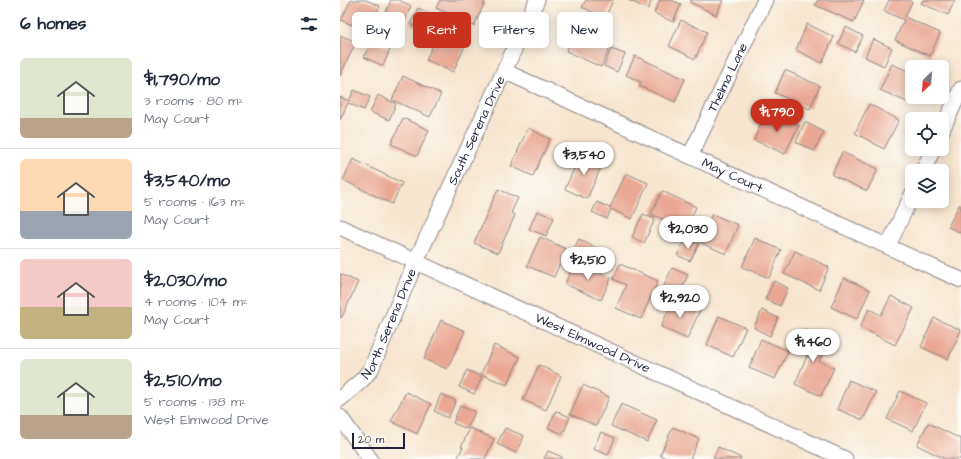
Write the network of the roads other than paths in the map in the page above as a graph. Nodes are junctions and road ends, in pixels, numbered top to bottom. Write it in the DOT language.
graph roads {
  1 [pos="536,0"];
  2 [pos="765,0"];
  3 [pos="504,71"];
  4 [pos="961,89"];
  5 [pos="949,115"];
  6 [pos="690,156"];
  7 [pos="906,208"];
  8 [pos="340,227"];
  9 [pos="888,246"];
  10 [pos="416,261"];
  11 [pos="961,280"];
  12 [pos="340,399"];
  13 [pos="340,417"];
  14 [pos="370,459"];
  15 [pos="845,459"];
  1 -- 3 [label="street, South Serena Drive"];
  2 -- 6 [label="street, Thelma Lane"];
  3 -- 6 [label="street, May Court"];
  3 -- 10 [label="street, South Serena Drive"];
  4 -- 5 [label="street"];
  6 -- 9 [label="street, May Court"];
  7 -- 9 [label="street"];
  8 -- 10 [label="street, West Elmwood Drive"];
  9 -- 11 [label="street, May Court"];
  10 -- 12 [label="street, North Serena Drive"];
  10 -- 15 [label="street, West Elmwood Drive"];
  13 -- 14 [label="street"];
}
